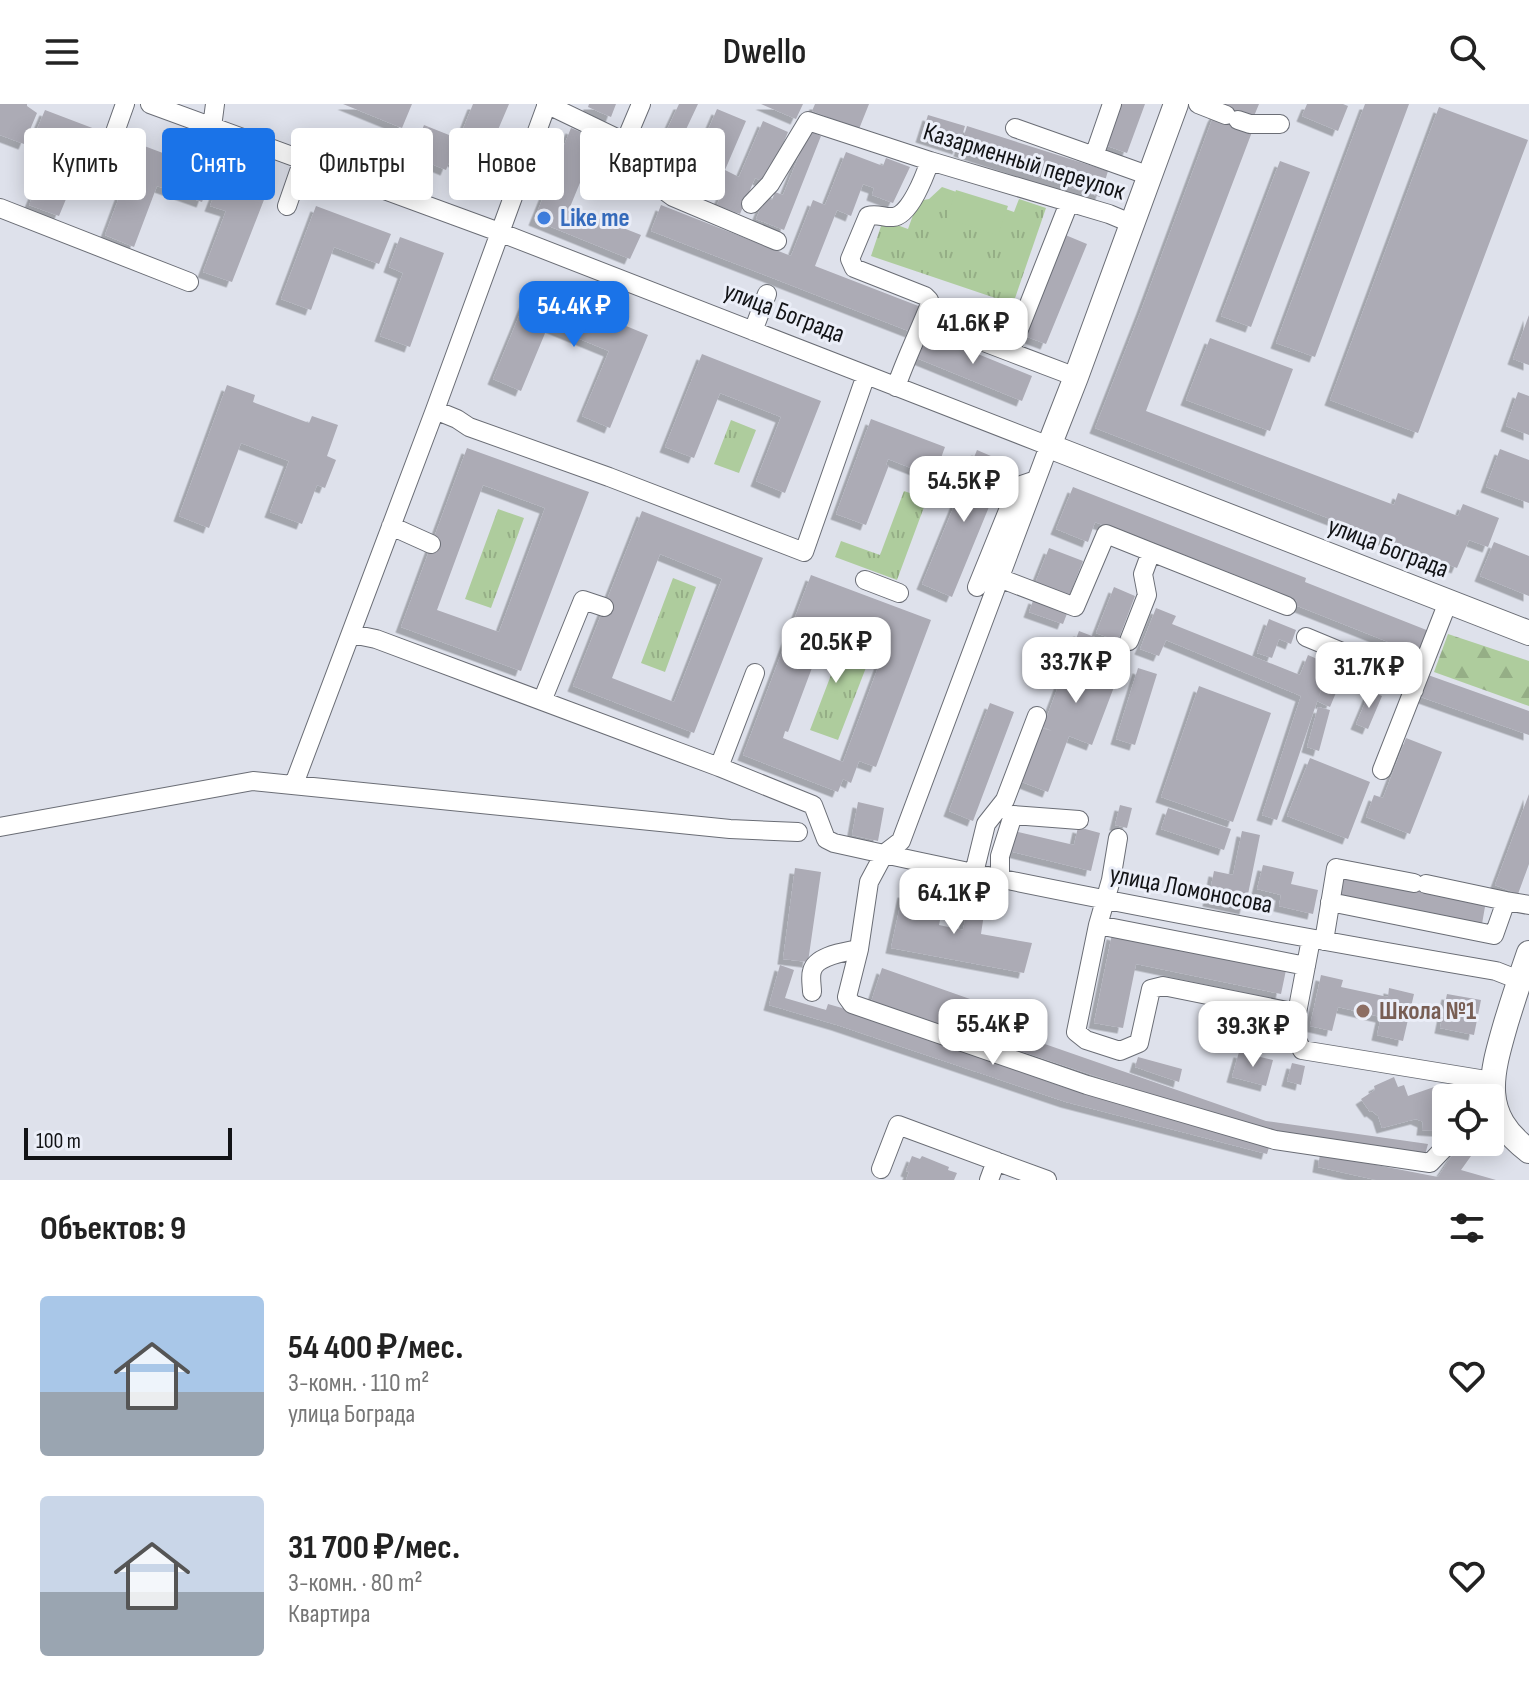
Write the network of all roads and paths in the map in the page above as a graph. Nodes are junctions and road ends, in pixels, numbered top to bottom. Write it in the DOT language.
graph roads {
  1 [pos="125,104"];
  2 [pos="150,104"];
  3 [pos="215,104"];
  4 [pos="546,104"];
  5 [pos="641,104"];
  6 [pos="1112,104"];
  7 [pos="1176,104"];
  8 [pos="1198,104"];
  9 [pos="1280,124"];
  10 [pos="212,127"];
  11 [pos="116,128"];
  12 [pos="596,128"];
  13 [pos="631,128"];
  14 [pos="1015,128"];
  15 [pos="291,156"];
  16 [pos="1094,156"];
  17 [pos="930,161"];
  18 [pos="1150,176"];
  19 [pos="291,194"];
  20 [pos="412,200"];
  21 [pos="680,200"];
  22 [pos="1069,203"];
  23 [pos="751,204"];
  24 [pos="287,206"];
  25 [pos="0,208"];
  26 [pos="1133,224"];
  27 [pos="499,232"];
  28 [pos="777,241"];
  29 [pos="189,282"];
  30 [pos="767,294"];
  31 [pos="753,331"];
  32 [pos="955,331"];
  33 [pos="1010,352"];
  34 [pos="866,375"];
  35 [pos="1076,377"];
  36 [pos="896,387"];
  37 [pos="435,410"];
  38 [pos="1049,446"];
  39 [pos="1036,480"];
  40 [pos="391,526"];
  41 [pos="431,544"];
  42 [pos="1151,552"];
  43 [pos="999,578"];
  44 [pos="865,580"];
  45 [pos="977,587"];
  46 [pos="899,593"];
  47 [pos="1448,602"];
  48 [pos="1287,606"];
  49 [pos="604,607"];
  50 [pos="1529,633"];
  51 [pos="352,634"];
  52 [pos="1306,637"];
  53 [pos="1129,641"];
  54 [pos="755,673"];
  55 [pos="1414,690"];
  56 [pos="542,701"];
  57 [pos="1037,716"];
  58 [pos="719,767"];
  59 [pos="1382,770"];
  60 [pos="294,784"];
  61 [pos="1079,820"];
  62 [pos="0,827"];
  63 [pos="798,832"];
  64 [pos="1118,838"];
  65 [pos="884,854"];
  66 [pos="974,873"];
  67 [pos="1000,878"];
  68 [pos="1104,900"];
  69 [pos="1506,901"];
  70 [pos="1330,902"];
  71 [pos="1529,905"];
  72 [pos="1098,925"];
  73 [pos="1317,940"];
  74 [pos="859,949"];
  75 [pos="1526,965"];
  76 [pos="1306,966"];
  77 [pos="812,992"];
  78 [pos="1297,1013"];
  79 [pos="1492,1081"];
  80 [pos="1504,1128"];
  81 [pos="1529,1151"];
  82 [pos="1437,1156"];
  83 [pos="996,1161"];
  84 [pos="881,1169"];
  85 [pos="989,1180"];
  86 [pos="1047,1180"];
  1 -- 11 [label="street"];
  2 -- 10 [label="street, улица Бограда"];
  3 -- 10 [label="street"];
  4 -- 12 [label="street"];
  4 -- 27 [label="street"];
  5 -- 13 [label="street"];
  6 -- 16 [label="street"];
  7 -- 18 [label="main road"];
  8 -- 9 [label="street"];
  10 -- 15 [label="street, улица Бограда"];
  14 -- 16 [label="street"];
  16 -- 18 [label="street"];
  17 -- 22 [label="street, Казарменный переулок"];
  17 -- 23 [label="street, Казарменный переулок"];
  17 -- 36 [label="street"];
  18 -- 26 [label="main road"];
  19 -- 24 [label="street"];
  20 -- 27 [label="street, улица Бограда"];
  21 -- 28 [label="street"];
  22 -- 26 [label="street, Казарменный переулок"];
  22 -- 33 [label="street"];
  25 -- 29 [label="street"];
  26 -- 35 [label="main road"];
  27 -- 31 [label="street, улица Бограда"];
  27 -- 37 [label="street"];
  30 -- 31 [label="street"];
  31 -- 34 [label="street, улица Бограда"];
  32 -- 33 [label="street"];
  33 -- 35 [label="street"];
  34 -- 36 [label="street, улица Бограда"];
  34 -- 37 [label="street"];
  35 -- 38 [label="main road"];
  36 -- 38 [label="street, улица Бограда"];
  37 -- 40 [label="street"];
  38 -- 39 [label="street"];
  38 -- 47 [label="main road, улица Бограда"];
  39 -- 43 [label="street"];
  39 -- 45 [label="street"];
  40 -- 41 [label="street"];
  40 -- 51 [label="street"];
  42 -- 43 [label="street"];
  42 -- 48 [label="street"];
  42 -- 53 [label="street"];
  43 -- 65 [label="street"];
  44 -- 46 [label="street"];
  47 -- 50 [label="main road, улица Бограда"];
  47 -- 55 [label="street"];
  49 -- 56 [label="street"];
  51 -- 56 [label="street"];
  51 -- 60 [label="street"];
  52 -- 55 [label="street"];
  54 -- 58 [label="street"];
  55 -- 59 [label="street"];
  56 -- 58 [label="street"];
  57 -- 66 [label="street"];
  58 -- 65 [label="street, улица Ломоносова"];
  60 -- 62 [label="street"];
  60 -- 63 [label="street"];
  61 -- 67 [label="street"];
  64 -- 68 [label="street"];
  65 -- 66 [label="street, улица Ломоносова"];
  65 -- 74 [label="street"];
  66 -- 67 [label="street, улица Ломоносова"];
  67 -- 68 [label="street, улица Ломоносова"];
  68 -- 72 [label="street"];
  68 -- 73 [label="street, улица Ломоносова"];
  69 -- 70 [label="street"];
  69 -- 70 [label="street"];
  69 -- 71 [label="street"];
  70 -- 73 [label="street"];
  72 -- 76 [label="street"];
  72 -- 78 [label="street"];
  73 -- 75 [label="street, улица Ломоносова"];
  73 -- 76 [label="street"];
  74 -- 77 [label="street"];
  74 -- 82 [label="street"];
  75 -- 79 [label="main road"];
  76 -- 78 [label="street"];
  78 -- 79 [label="street"];
  80 -- 81 [label="main road"];
  83 -- 84 [label="street"];
  83 -- 85 [label="street"];
  83 -- 86 [label="street"];
}
